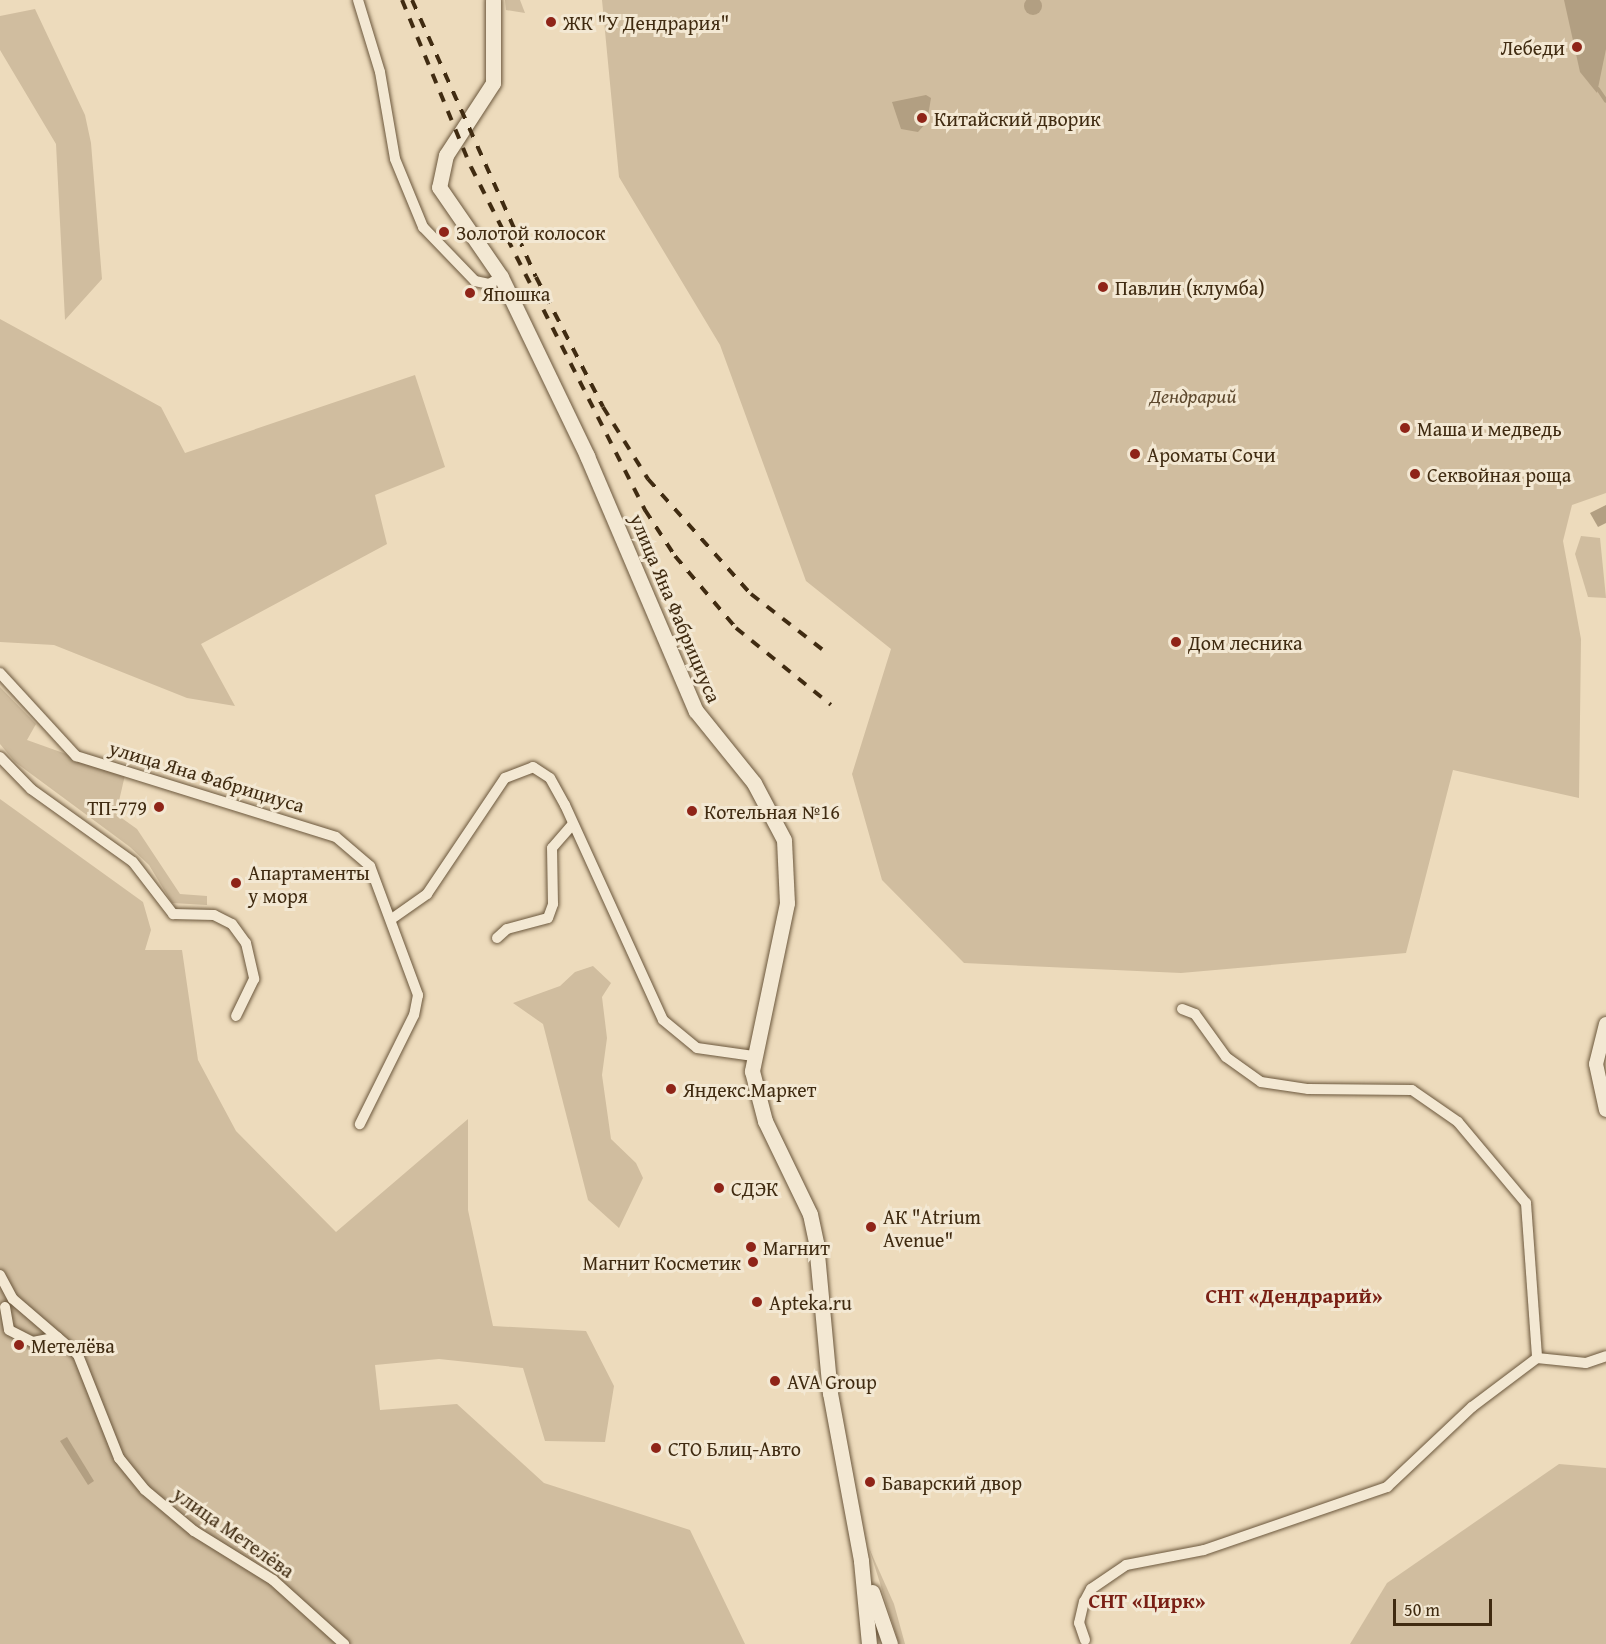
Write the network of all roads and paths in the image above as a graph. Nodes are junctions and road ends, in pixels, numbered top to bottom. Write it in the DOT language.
graph roads {
  1 [pos="358,0"];
  2 [pos="492,0"];
  3 [pos="501,277"];
  4 [pos="0,674"];
  5 [pos="0,757"];
  6 [pos="572,825"];
  7 [pos="393,918"];
  8 [pos="497,938"];
  9 [pos="1182,1009"];
  10 [pos="236,1016"];
  11 [pos="1606,1024"];
  12 [pos="753,1056"];
  13 [pos="1606,1110"];
  14 [pos="360,1124"];
  15 [pos="0,1275"];
  16 [pos="5,1307"];
  17 [pos="58,1337"];
  18 [pos="1606,1356"];
  19 [pos="1537,1358"];
  20 [pos="861,1561"];
  21 [pos="1085,1640"];
  22 [pos="344,1644"];
  23 [pos="869,1644"];
  24 [pos="890,1644"];
  1 -- 3 [label="street"];
  2 -- 3 [label="main road, улица Яна Фабрициуса"];
  3 -- 12 [label="main road, улица Яна Фабрициуса"];
  4 -- 7 [label="street, улица Яна Фабрициуса"];
  5 -- 10 [label="street"];
  6 -- 7 [label="street"];
  6 -- 8 [label="street"];
  6 -- 12 [label="street"];
  7 -- 14 [label="street, улица Яна Фабрициуса"];
  9 -- 19 [label="street"];
  11 -- 13 [label="street"];
  12 -- 20 [label="main road, улица Яна Фабрициуса"];
  15 -- 17 [label="street, улица Метелёва"];
  16 -- 17 [label="street"];
  17 -- 22 [label="street, улица Метелёва"];
  18 -- 19 [label="street"];
  19 -- 21 [label="street"];
  20 -- 23 [label="main road, улица Яна Фабрициуса"];
  20 -- 24 [label="main road, улица Яна Фабрициуса"];
}
